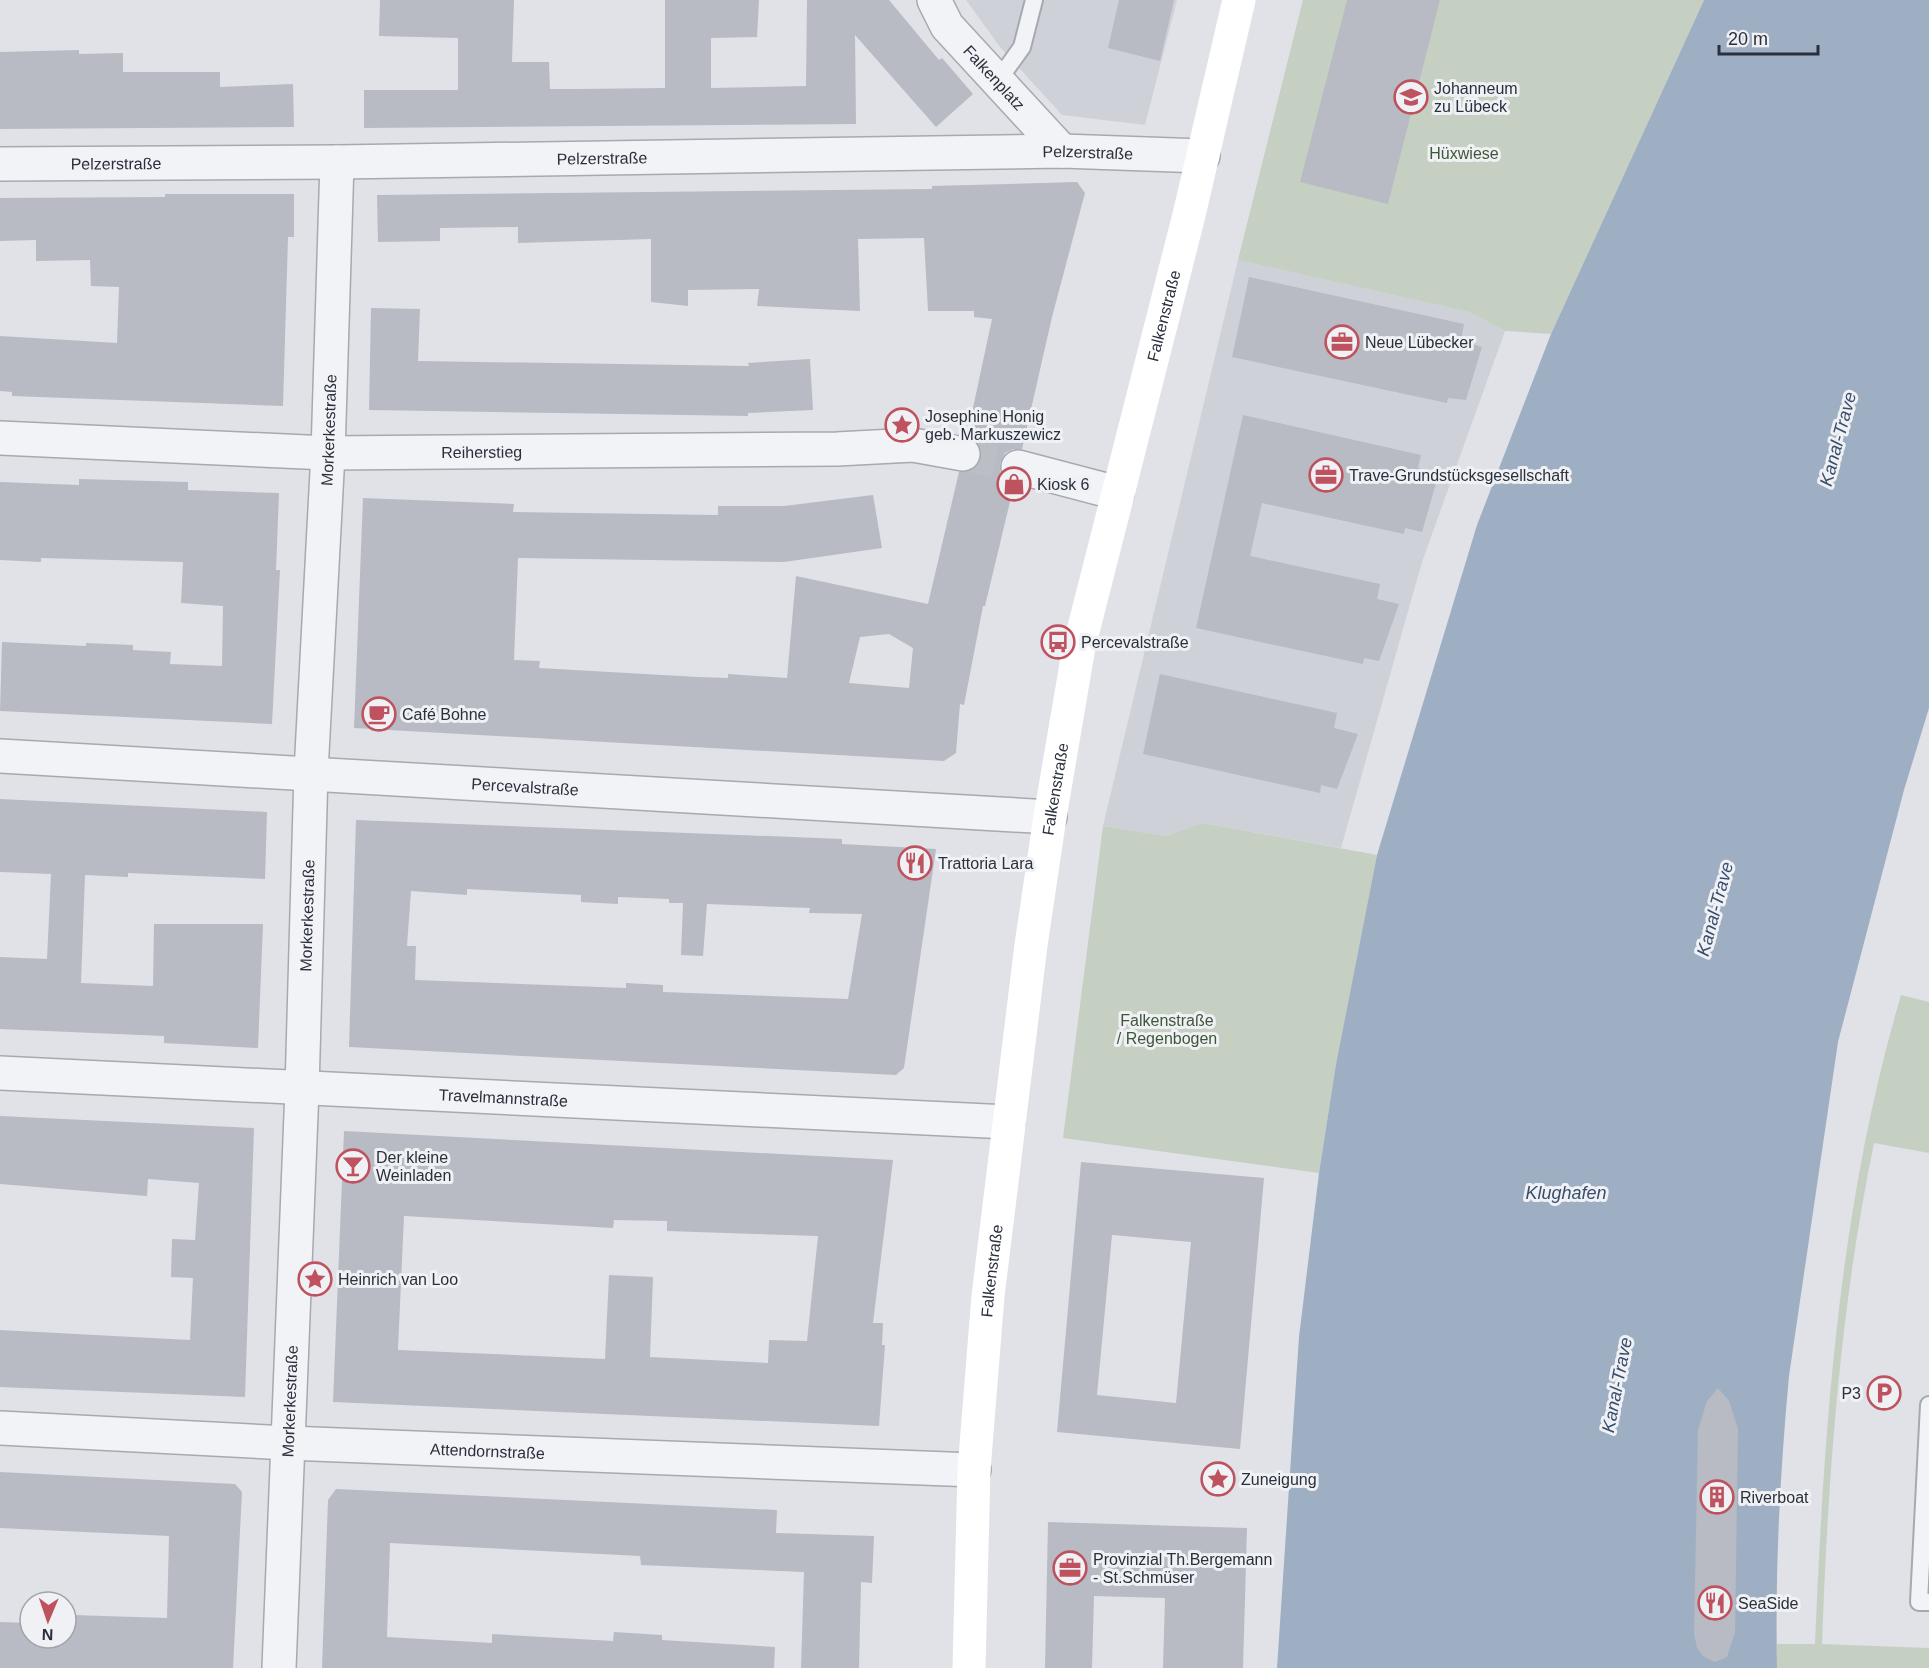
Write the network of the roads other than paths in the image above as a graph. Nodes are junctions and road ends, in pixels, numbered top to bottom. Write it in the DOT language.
graph roads {
  1 [pos="934,0"];
  2 [pos="1034,0"];
  3 [pos="1239,0"];
  4 [pos="997,82"];
  5 [pos="1062,151"];
  6 [pos="1203,156"];
  7 [pos="337,162"];
  8 [pos="0,164"];
  9 [pos="0,438"];
  10 [pos="328,453"];
  11 [pos="963,454"];
  12 [pos="1018,467"];
  13 [pos="1117,493"];
  14 [pos="0,756"];
  15 [pos="311,772"];
  16 [pos="1050,817"];
  17 [pos="0,1073"];
  18 [pos="302,1089"];
  19 [pos="1008,1122"];
  20 [pos="1929,1405"];
  21 [pos="0,1428"];
  22 [pos="288,1443"];
  23 [pos="974,1470"];
  24 [pos="1924,1602"];
  25 [pos="279,1668"];
  26 [pos="969,1668"];
  1 -- 4 [label="street, Falkenplatz"];
  2 -- 4 [label="lane"];
  3 -- 6 [label="main road, Falkenstraße"];
  4 -- 5 [label="street, Falkenplatz"];
  5 -- 6 [label="street, Pelzerstraße"];
  5 -- 7 [label="street, Pelzerstraße"];
  6 -- 13 [label="main road, Falkenstraße"];
  7 -- 8 [label="street, Pelzerstraße"];
  7 -- 10 [label="street, Morkerkestraße"];
  9 -- 10 [label="street, Reiherstieg"];
  10 -- 11 [label="street, Reiherstieg"];
  10 -- 15 [label="street, Morkerkestraße"];
  12 -- 13 [label="street"];
  13 -- 16 [label="main road, Falkenstraße"];
  14 -- 15 [label="street, Percevalstraße"];
  15 -- 16 [label="street, Percevalstraße"];
  15 -- 18 [label="street, Morkerkestraße"];
  16 -- 19 [label="main road, Falkenstraße"];
  17 -- 18 [label="street, Travelmannstraße"];
  18 -- 19 [label="street, Travelmannstraße"];
  18 -- 22 [label="street, Morkerkestraße"];
  19 -- 23 [label="main road, Falkenstraße"];
  20 -- 24 [label="lane"];
  21 -- 22 [label="street, Attendornstraße"];
  22 -- 23 [label="street, Attendornstraße"];
  22 -- 25 [label="street, Morkerkestraße"];
  23 -- 26 [label="main road, Falkenstraße"];
}
